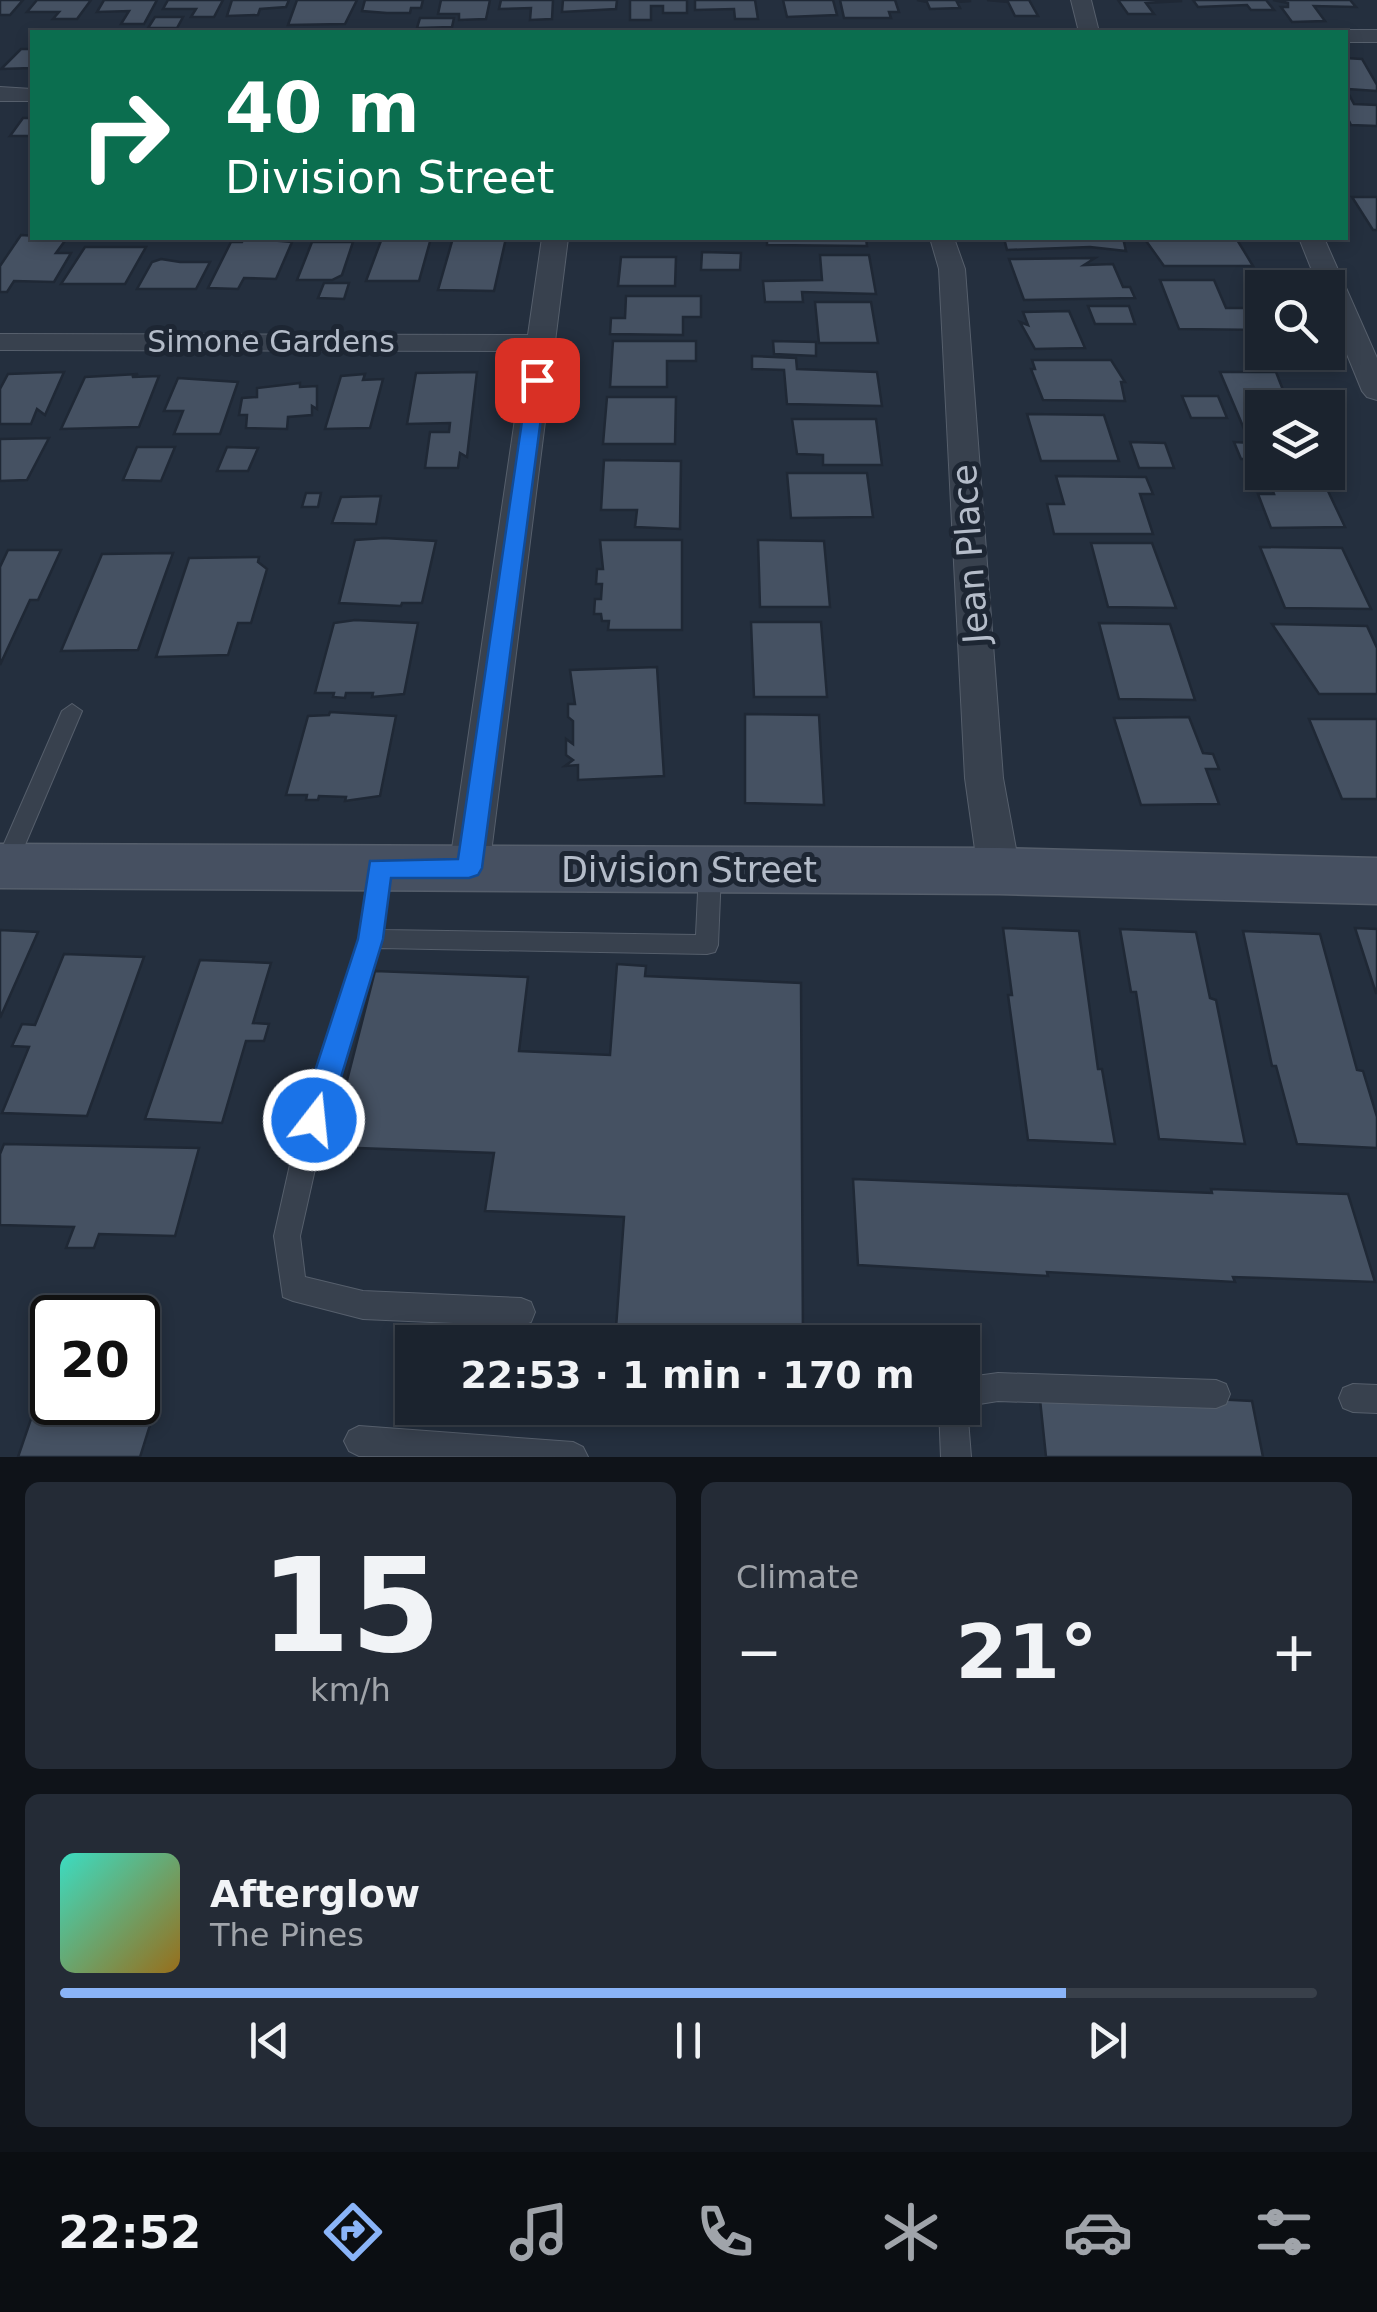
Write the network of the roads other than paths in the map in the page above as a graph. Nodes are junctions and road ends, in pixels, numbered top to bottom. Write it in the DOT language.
graph roads {
  1 [pos="1080,0"];
  2 [pos="1088,30"];
  3 [pos="1348,36"];
  4 [pos="1377,36"];
  5 [pos="0,94"];
  6 [pos="30,95"];
  7 [pos="555,240"];
  8 [pos="943,240"];
  9 [pos="1312,240"];
  10 [pos="0,342"];
  11 [pos="542,343"];
  12 [pos="1377,391"];
  13 [pos="72,711"];
  14 [pos="2,866"];
  15 [pos="379,868"];
  16 [pos="469,868"];
  17 [pos="999,870"];
  18 [pos="710,872"];
  19 [pos="1377,881"];
  20 [pos="370,939"];
  21 [pos="521,1312"];
  22 [pos="980,1390"];
  23 [pos="1216,1394"];
  24 [pos="954,1425"];
  25 [pos="358,1441"];
  26 [pos="574,1457"];
  27 [pos="956,1457"];
  1 -- 2 [label="street"];
  3 -- 4 [label="street"];
  5 -- 6 [label="street"];
  7 -- 11 [label="street"];
  8 -- 17 [label="street, Jean Place"];
  9 -- 12 [label="street"];
  10 -- 11 [label="street, Simone Gardens"];
  11 -- 16 [label="street"];
  13 -- 14 [label="lane"];
  14 -- 15 [label="street, Division Street"];
  15 -- 16 [label="street, Division Street"];
  15 -- 20 [label="lane"];
  16 -- 18 [label="street, Division Street"];
  17 -- 18 [label="street, Division Street"];
  17 -- 19 [label="street, Division Street"];
  18 -- 20 [label="lane"];
  20 -- 21 [label="lane"];
  22 -- 23 [label="lane"];
  24 -- 27 [label="lane"];
  25 -- 26 [label="lane"];
}
